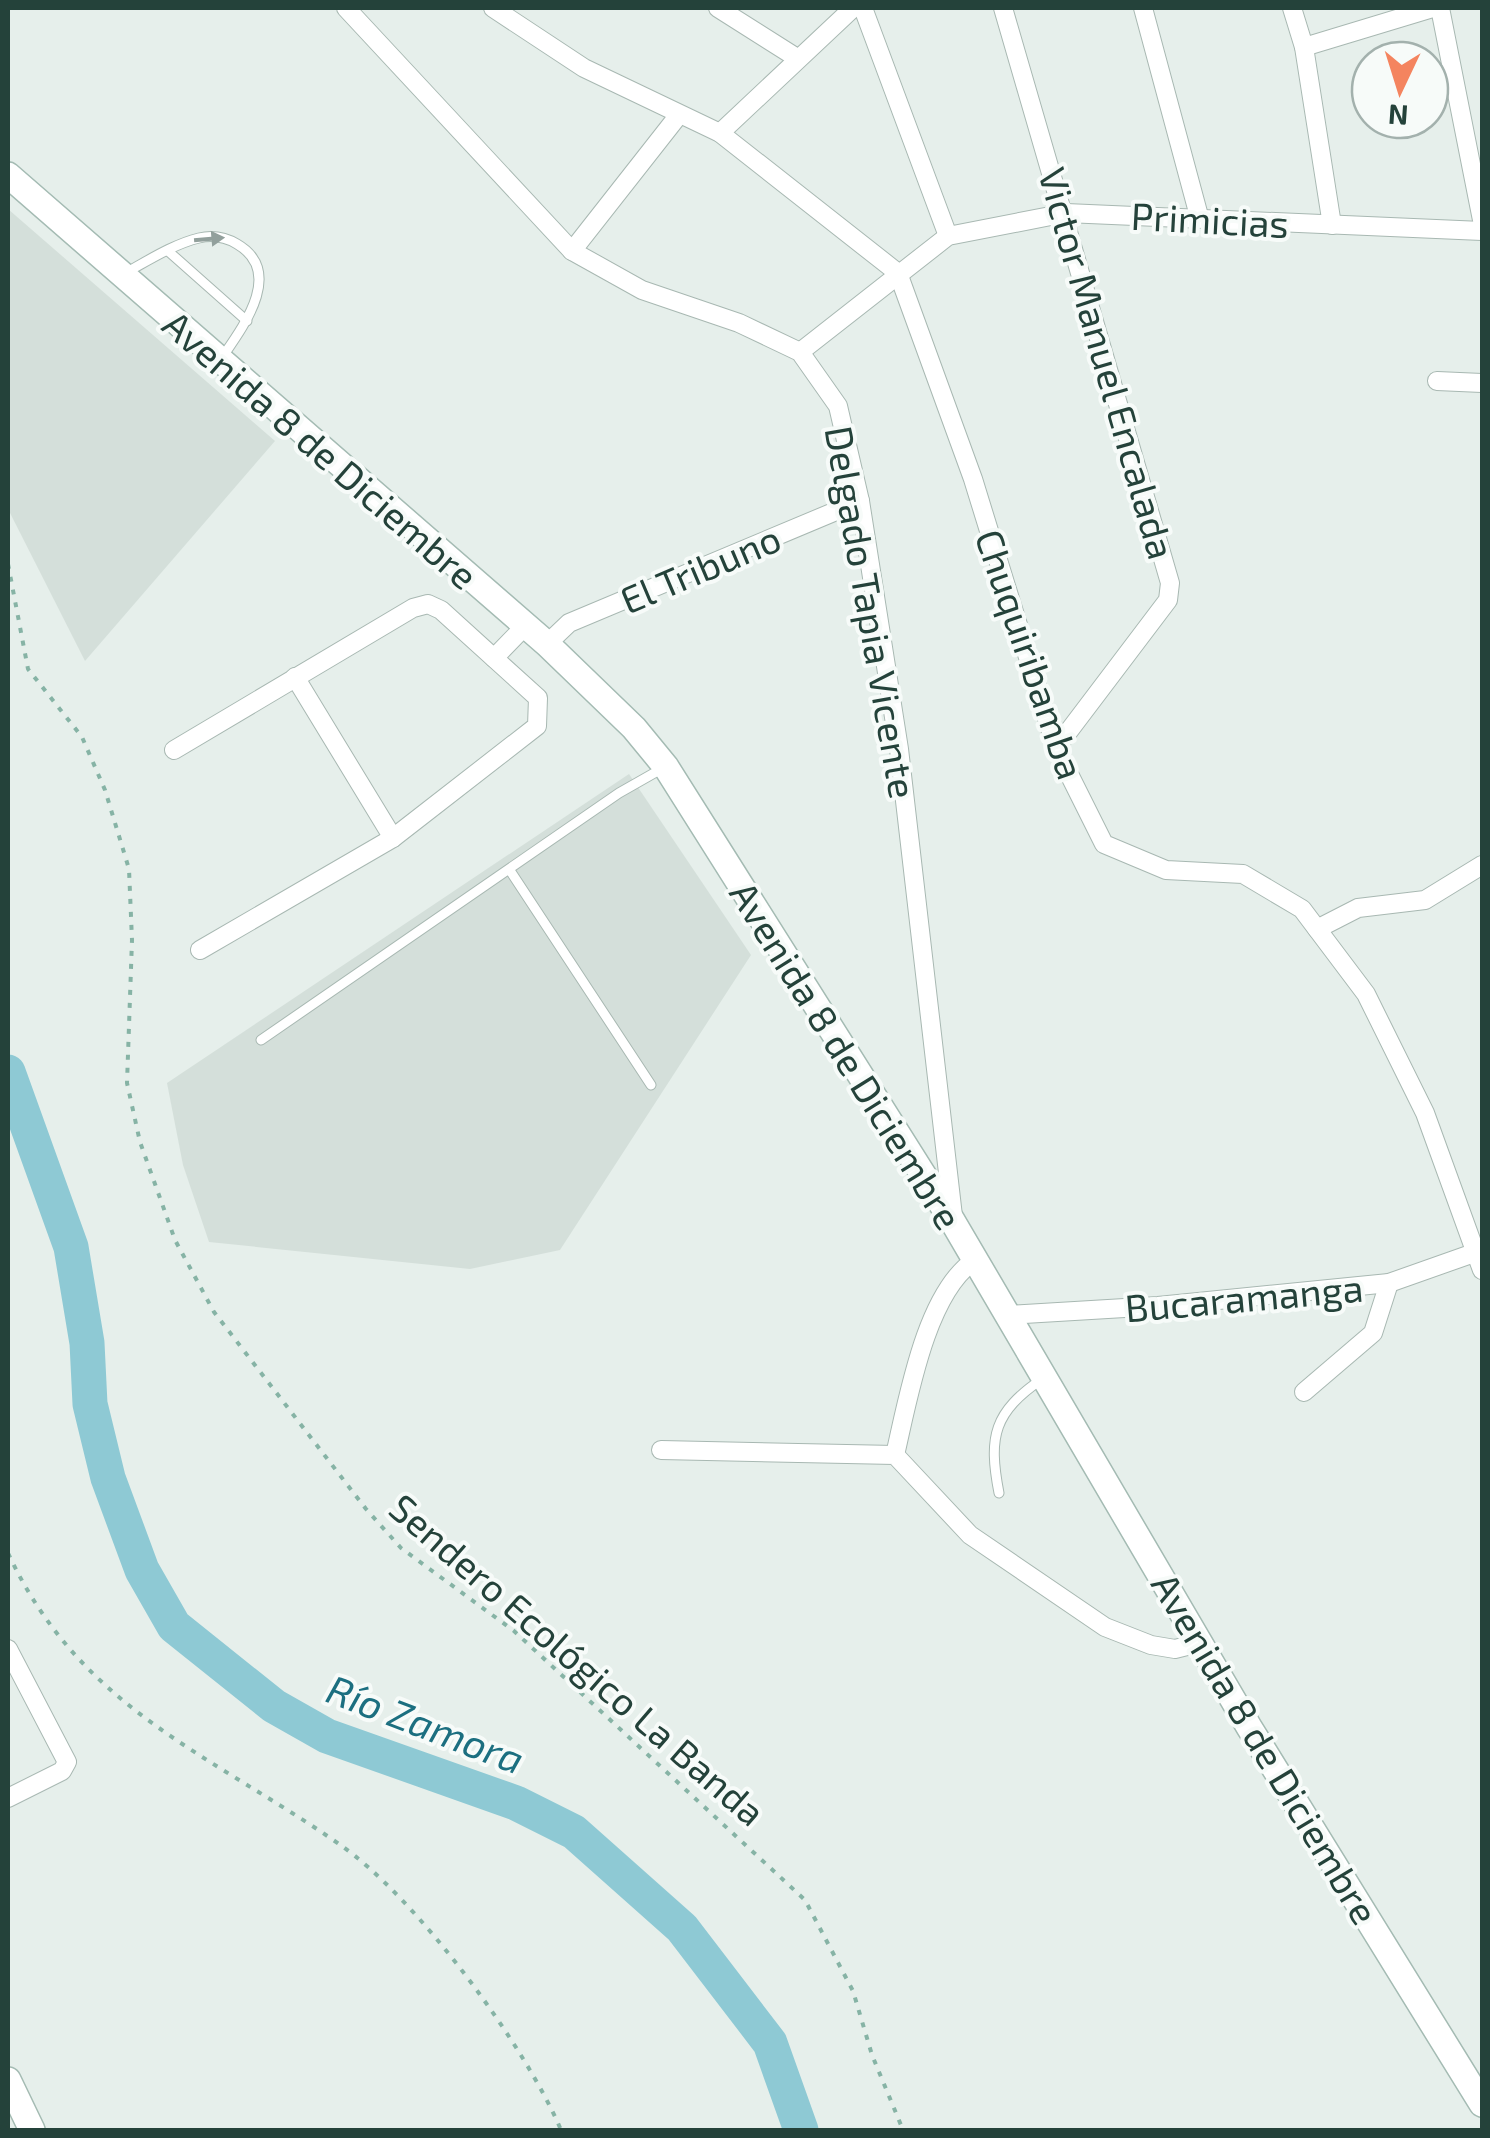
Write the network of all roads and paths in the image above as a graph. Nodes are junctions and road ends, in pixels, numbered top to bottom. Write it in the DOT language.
graph roads {
  1 [pos="346,8"];
  2 [pos="493,8"];
  3 [pos="528,8"];
  4 [pos="718,8"];
  5 [pos="853,8"];
  6 [pos="862,8"];
  7 [pos="1003,8"];
  8 [pos="1142,8"];
  9 [pos="1292,8"];
  10 [pos="1436,8"];
  11 [pos="512,22"];
  12 [pos="1304,47"];
  13 [pos="797,58"];
  14 [pos="678,116"];
  15 [pos="720,133"];
  16 [pos="8,176"];
  17 [pos="1066,213"];
  18 [pos="1199,216"];
  19 [pos="1482,220"];
  20 [pos="1332,226"];
  21 [pos="1482,232"];
  22 [pos="948,236"];
  23 [pos="168,251"];
  24 [pos="572,251"];
  25 [pos="898,273"];
  26 [pos="120,276"];
  27 [pos="247,322"];
  28 [pos="800,352"];
  29 [pos="219,362"];
  30 [pos="1438,381"];
  31 [pos="1482,383"];
  32 [pos="860,501"];
  33 [pos="8,564"];
  34 [pos="526,625"];
  35 [pos="547,644"];
  36 [pos="494,658"];
  37 [pos="295,678"];
  38 [pos="1056,748"];
  39 [pos="174,750"];
  40 [pos="666,767"];
  41 [pos="393,838"];
  42 [pos="1482,865"];
  43 [pos="511,872"];
  44 [pos="1317,929"];
  45 [pos="200,950"];
  46 [pos="261,1040"];
  47 [pos="651,1085"];
  48 [pos="954,1222"];
  49 [pos="1474,1252"];
  50 [pos="974,1260"];
  51 [pos="1482,1270"];
  52 [pos="1389,1283"];
  53 [pos="1008,1315"];
  54 [pos="1044,1377"];
  55 [pos="1304,1392"];
  56 [pos="660,1450"];
  57 [pos="894,1455"];
  58 [pos="998,1492"];
  59 [pos="8,1553"];
  60 [pos="1199,1643"];
  61 [pos="8,1648"];
  62 [pos="8,1798"];
  63 [pos="8,2080"];
  64 [pos="1482,2104"];
  65 [pos="32,2130"];
  66 [pos="561,2130"];
  67 [pos="904,2130"];
  1 -- 24 [label="street, Delgado Tapia Vicente"];
  2 -- 11 [label="street"];
  3 -- 11 [label="street"];
  4 -- 13 [label="street"];
  5 -- 13 [label="street"];
  6 -- 22 [label="street"];
  7 -- 17 [label="street, Victor Manuel Encalada"];
  8 -- 18 [label="street"];
  9 -- 12 [label="street"];
  10 -- 12 [label="street"];
  10 -- 19 [label="street"];
  11 -- 14 [label="street"];
  12 -- 20 [label="street"];
  13 -- 15 [label="street"];
  14 -- 15 [label="street"];
  14 -- 24 [label="street"];
  15 -- 25 [label="street"];
  16 -- 26 [label="main road, Avenida 8 de Diciembre"];
  17 -- 18 [label="street, Primicias"];
  17 -- 22 [label="street, Primicias"];
  17 -- 38 [label="street, Victor Manuel Encalada"];
  18 -- 20 [label="street, Primicias"];
  20 -- 21 [label="street, Primicias"];
  22 -- 25 [label="street, Primicias"];
  23 -- 26 [label="lane"];
  23 -- 27 [label="lane"];
  23 -- 27 [label="lane, one-way"];
  24 -- 28 [label="street, Delgado Tapia Vicente"];
  25 -- 28 [label="street, Primicias"];
  25 -- 38 [label="street, Chuquiribamba"];
  26 -- 29 [label="main road, Avenida 8 de Diciembre"];
  27 -- 29 [label="lane"];
  28 -- 32 [label="street, Delgado Tapia Vicente"];
  29 -- 34 [label="main road, Avenida 8 de Diciembre"];
  30 -- 31 [label="street"];
  32 -- 35 [label="street, El Tribuno"];
  32 -- 48 [label="street, Delgado Tapia Vicente"];
  33 -- 67 [label="path, Sendero Ecológico La Banda"];
  34 -- 35 [label="main road, Avenida 8 de Diciembre"];
  34 -- 36 [label="street"];
  35 -- 40 [label="main road, Avenida 8 de Diciembre"];
  36 -- 37 [label="street"];
  36 -- 41 [label="street"];
  37 -- 39 [label="street"];
  37 -- 41 [label="street"];
  38 -- 44 [label="street, Chuquiribamba"];
  40 -- 43 [label="lane"];
  40 -- 48 [label="main road, Avenida 8 de Diciembre"];
  41 -- 45 [label="street"];
  42 -- 44 [label="street"];
  43 -- 46 [label="lane"];
  43 -- 47 [label="lane"];
  44 -- 49 [label="street, Chuquiribamba"];
  48 -- 50 [label="main road, Avenida 8 de Diciembre"];
  49 -- 51 [label="street, Chuquiribamba"];
  49 -- 52 [label="street, Bucaramanga"];
  50 -- 53 [label="main road, Avenida 8 de Diciembre"];
  50 -- 57 [label="street"];
  52 -- 53 [label="street, Bucaramanga"];
  52 -- 55 [label="street"];
  53 -- 54 [label="main road, Avenida 8 de Diciembre"];
  54 -- 58 [label="lane"];
  54 -- 60 [label="main road, Avenida 8 de Diciembre"];
  56 -- 57 [label="street"];
  57 -- 60 [label="street"];
  59 -- 66 [label="path"];
  60 -- 64 [label="main road, Avenida 8 de Diciembre"];
  61 -- 62 [label="street"];
  63 -- 65 [label="main road"];
}
